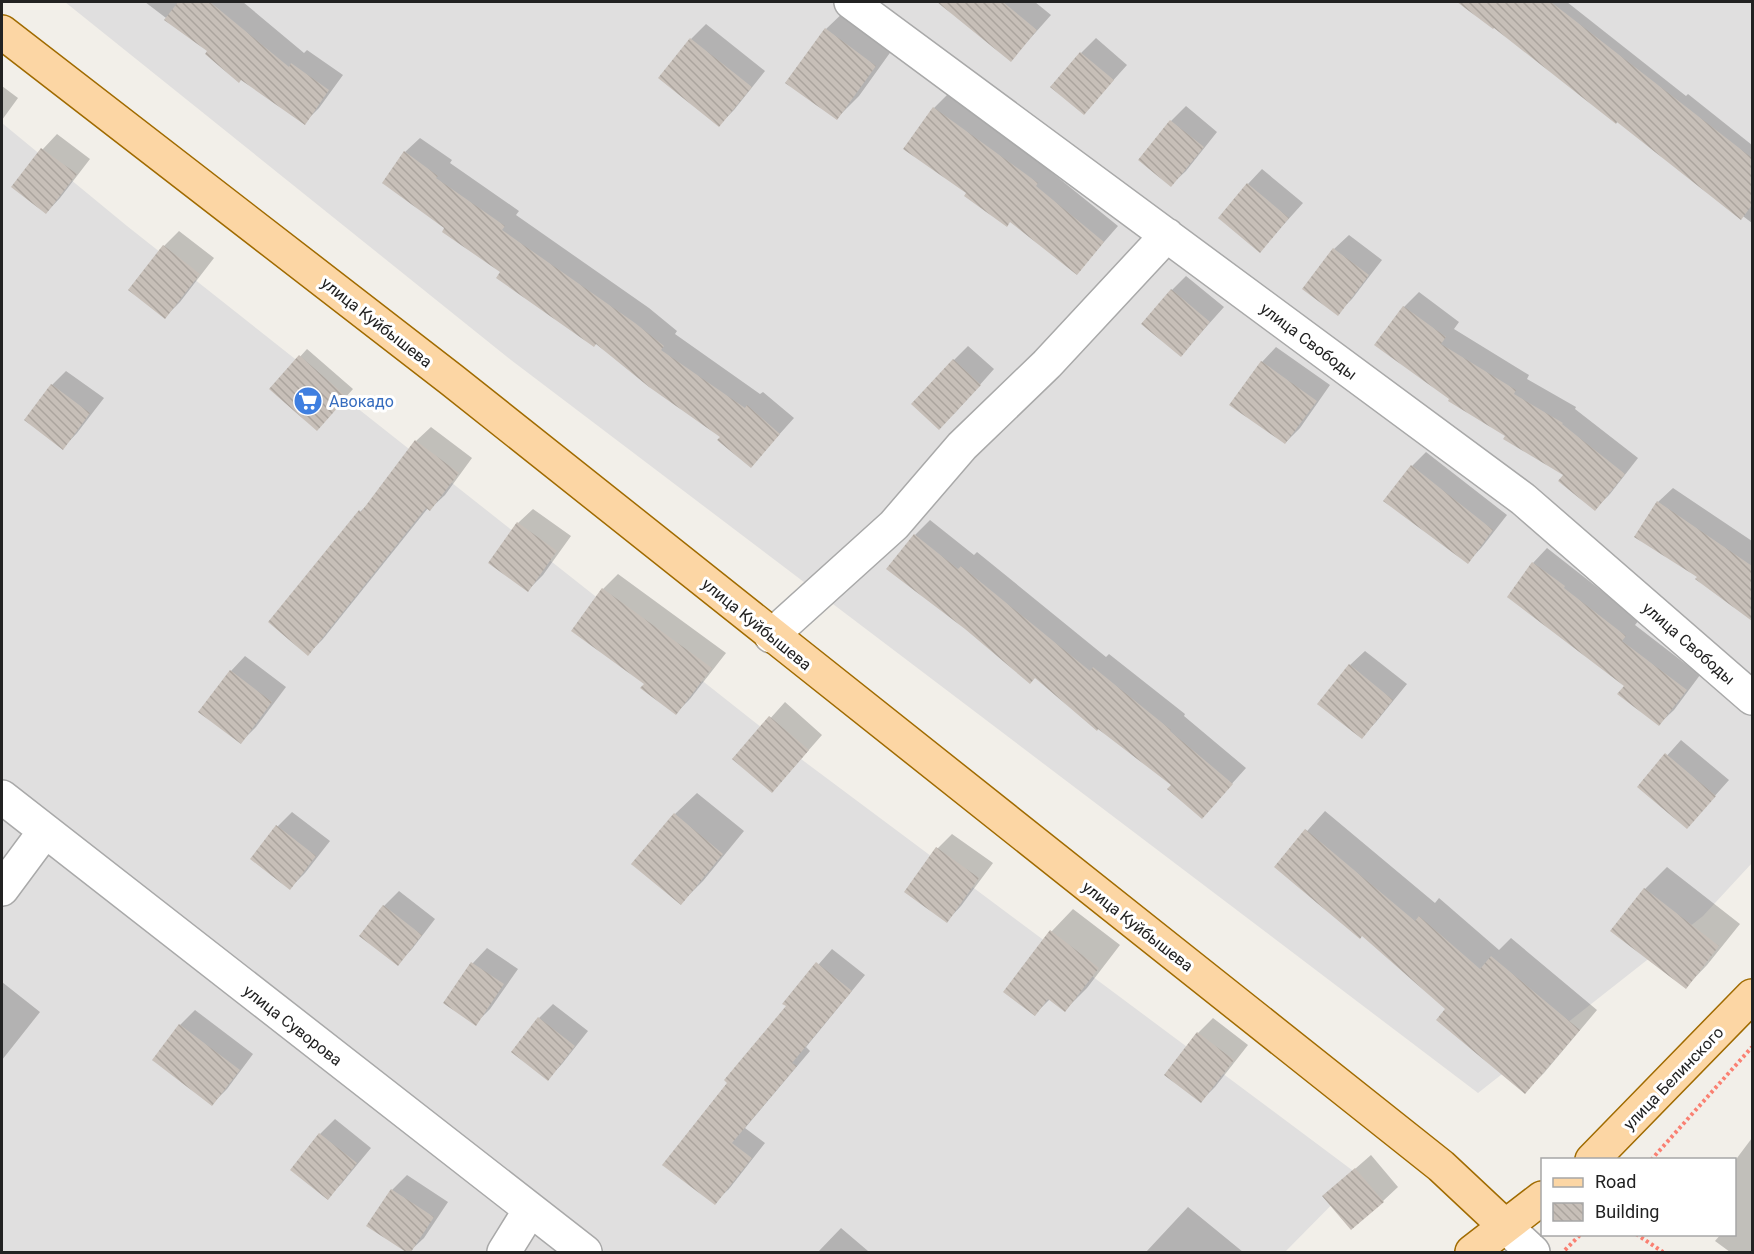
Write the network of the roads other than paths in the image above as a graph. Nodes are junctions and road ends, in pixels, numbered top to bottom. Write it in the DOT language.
graph roads {
  1 [pos="851,2"];
  2 [pos="2,32"];
  3 [pos="1167,236"];
  4 [pos="771,636"];
  5 [pos="1752,698"];
  6 [pos="2,797"];
  7 [pos="45,831"];
  8 [pos="2,889"];
  9 [pos="1752,996"];
  10 [pos="1594,1158"];
  11 [pos="1541,1199"];
  12 [pos="531,1210"];
  13 [pos="1505,1226"];
  14 [pos="504,1252"];
  15 [pos="585,1252"];
  16 [pos="1472,1252"];
  17 [pos="1533,1252"];
  1 -- 3 [label="street, улица Свободы"];
  2 -- 4 [label="main road, улица Куйбышева"];
  3 -- 4 [label="street"];
  3 -- 5 [label="street, улица Свободы"];
  4 -- 13 [label="main road, улица Куйбышева"];
  6 -- 7 [label="street, улица Суворова"];
  7 -- 8 [label="street"];
  7 -- 12 [label="street, улица Суворова"];
  9 -- 10 [label="main road, улица Белинского"];
  11 -- 13 [label="main road"];
  12 -- 14 [label="street"];
  12 -- 15 [label="street, улица Суворова"];
  13 -- 16 [label="main road"];
  13 -- 17 [label="street"];
}
